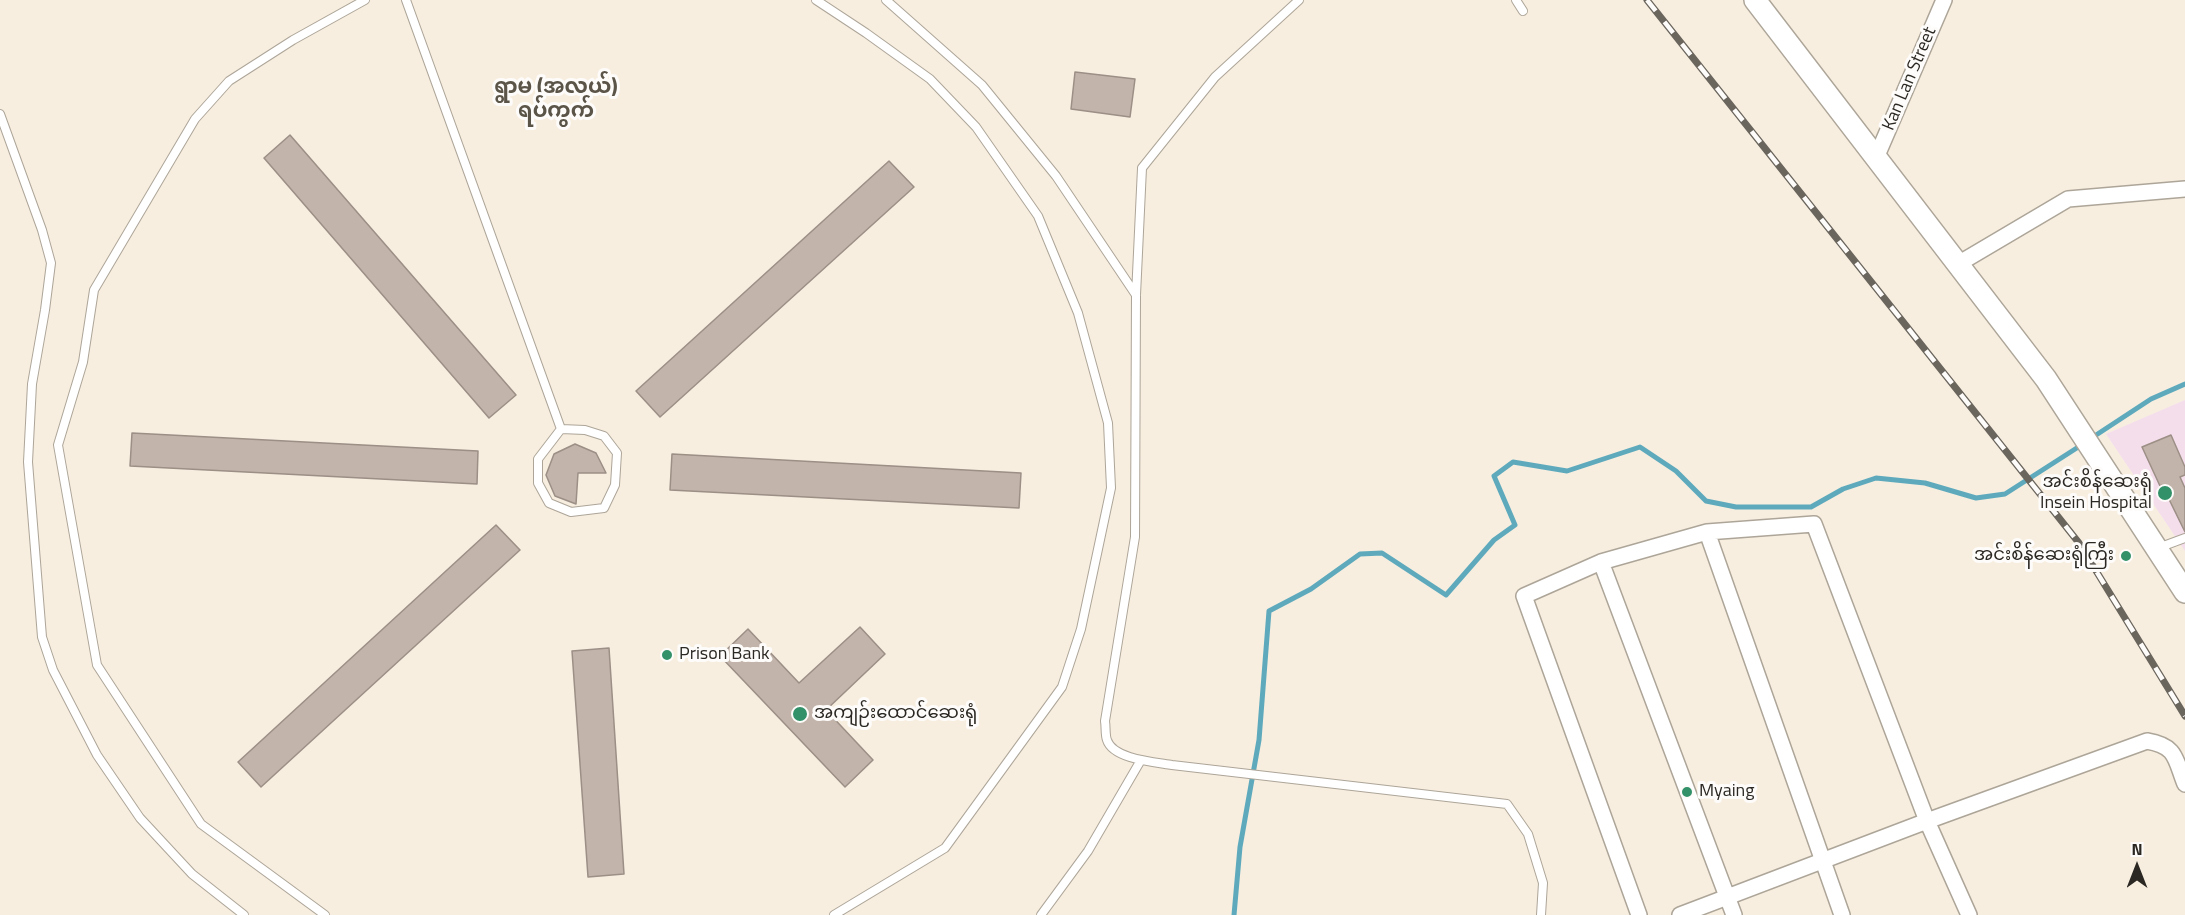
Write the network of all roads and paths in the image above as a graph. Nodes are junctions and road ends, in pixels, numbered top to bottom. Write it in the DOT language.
graph roads {
  1 [pos="365,0"];
  2 [pos="406,0"];
  3 [pos="816,0"];
  4 [pos="886,0"];
  5 [pos="1299,0"];
  6 [pos="1516,0"];
  7 [pos="1755,0"];
  8 [pos="1944,0"];
  9 [pos="1523,11"];
  10 [pos="0,114"];
  11 [pos="1876,158"];
  12 [pos="2185,189"];
  13 [pos="1958,264"];
  14 [pos="1136,295"];
  15 [pos="561,429"];
  16 [pos="1707,532"];
  17 [pos="2185,538"];
  18 [pos="2156,548"];
  19 [pos="1601,562"];
  20 [pos="2185,592"];
  21 [pos="1141,760"];
  22 [pos="2185,784"];
  23 [pos="1928,821"];
  24 [pos="1823,861"];
  25 [pos="1727,897"];
  26 [pos="244,915"];
  27 [pos="324,915"];
  28 [pos="834,915"];
  29 [pos="1041,915"];
  30 [pos="1541,915"];
  31 [pos="1639,915"];
  32 [pos="1680,915"];
  33 [pos="1734,915"];
  34 [pos="1842,915"];
  35 [pos="1969,915"];
  1 -- 27 [label="lane"];
  2 -- 15 [label="lane"];
  3 -- 28 [label="lane"];
  4 -- 14 [label="lane"];
  5 -- 14 [label="lane"];
  6 -- 9 [label="lane"];
  7 -- 11 [label="main road"];
  8 -- 11 [label="street, Kan Lan Street"];
  10 -- 26 [label="lane"];
  11 -- 13 [label="main road"];
  12 -- 13 [label="street"];
  13 -- 18 [label="main road"];
  14 -- 21 [label="lane"];
  15 -- 15 [label="lane"];
  16 -- 19 [label="street"];
  16 -- 23 [label="street"];
  16 -- 24 [label="street"];
  17 -- 18 [label="lane"];
  18 -- 20 [label="main road"];
  19 -- 25 [label="street"];
  19 -- 31 [label="street"];
  21 -- 29 [label="lane"];
  21 -- 30 [label="lane"];
  22 -- 23 [label="street"];
  23 -- 24 [label="street"];
  23 -- 35 [label="street"];
  24 -- 25 [label="street"];
  24 -- 34 [label="street"];
  25 -- 32 [label="street"];
  25 -- 33 [label="street"];
}
